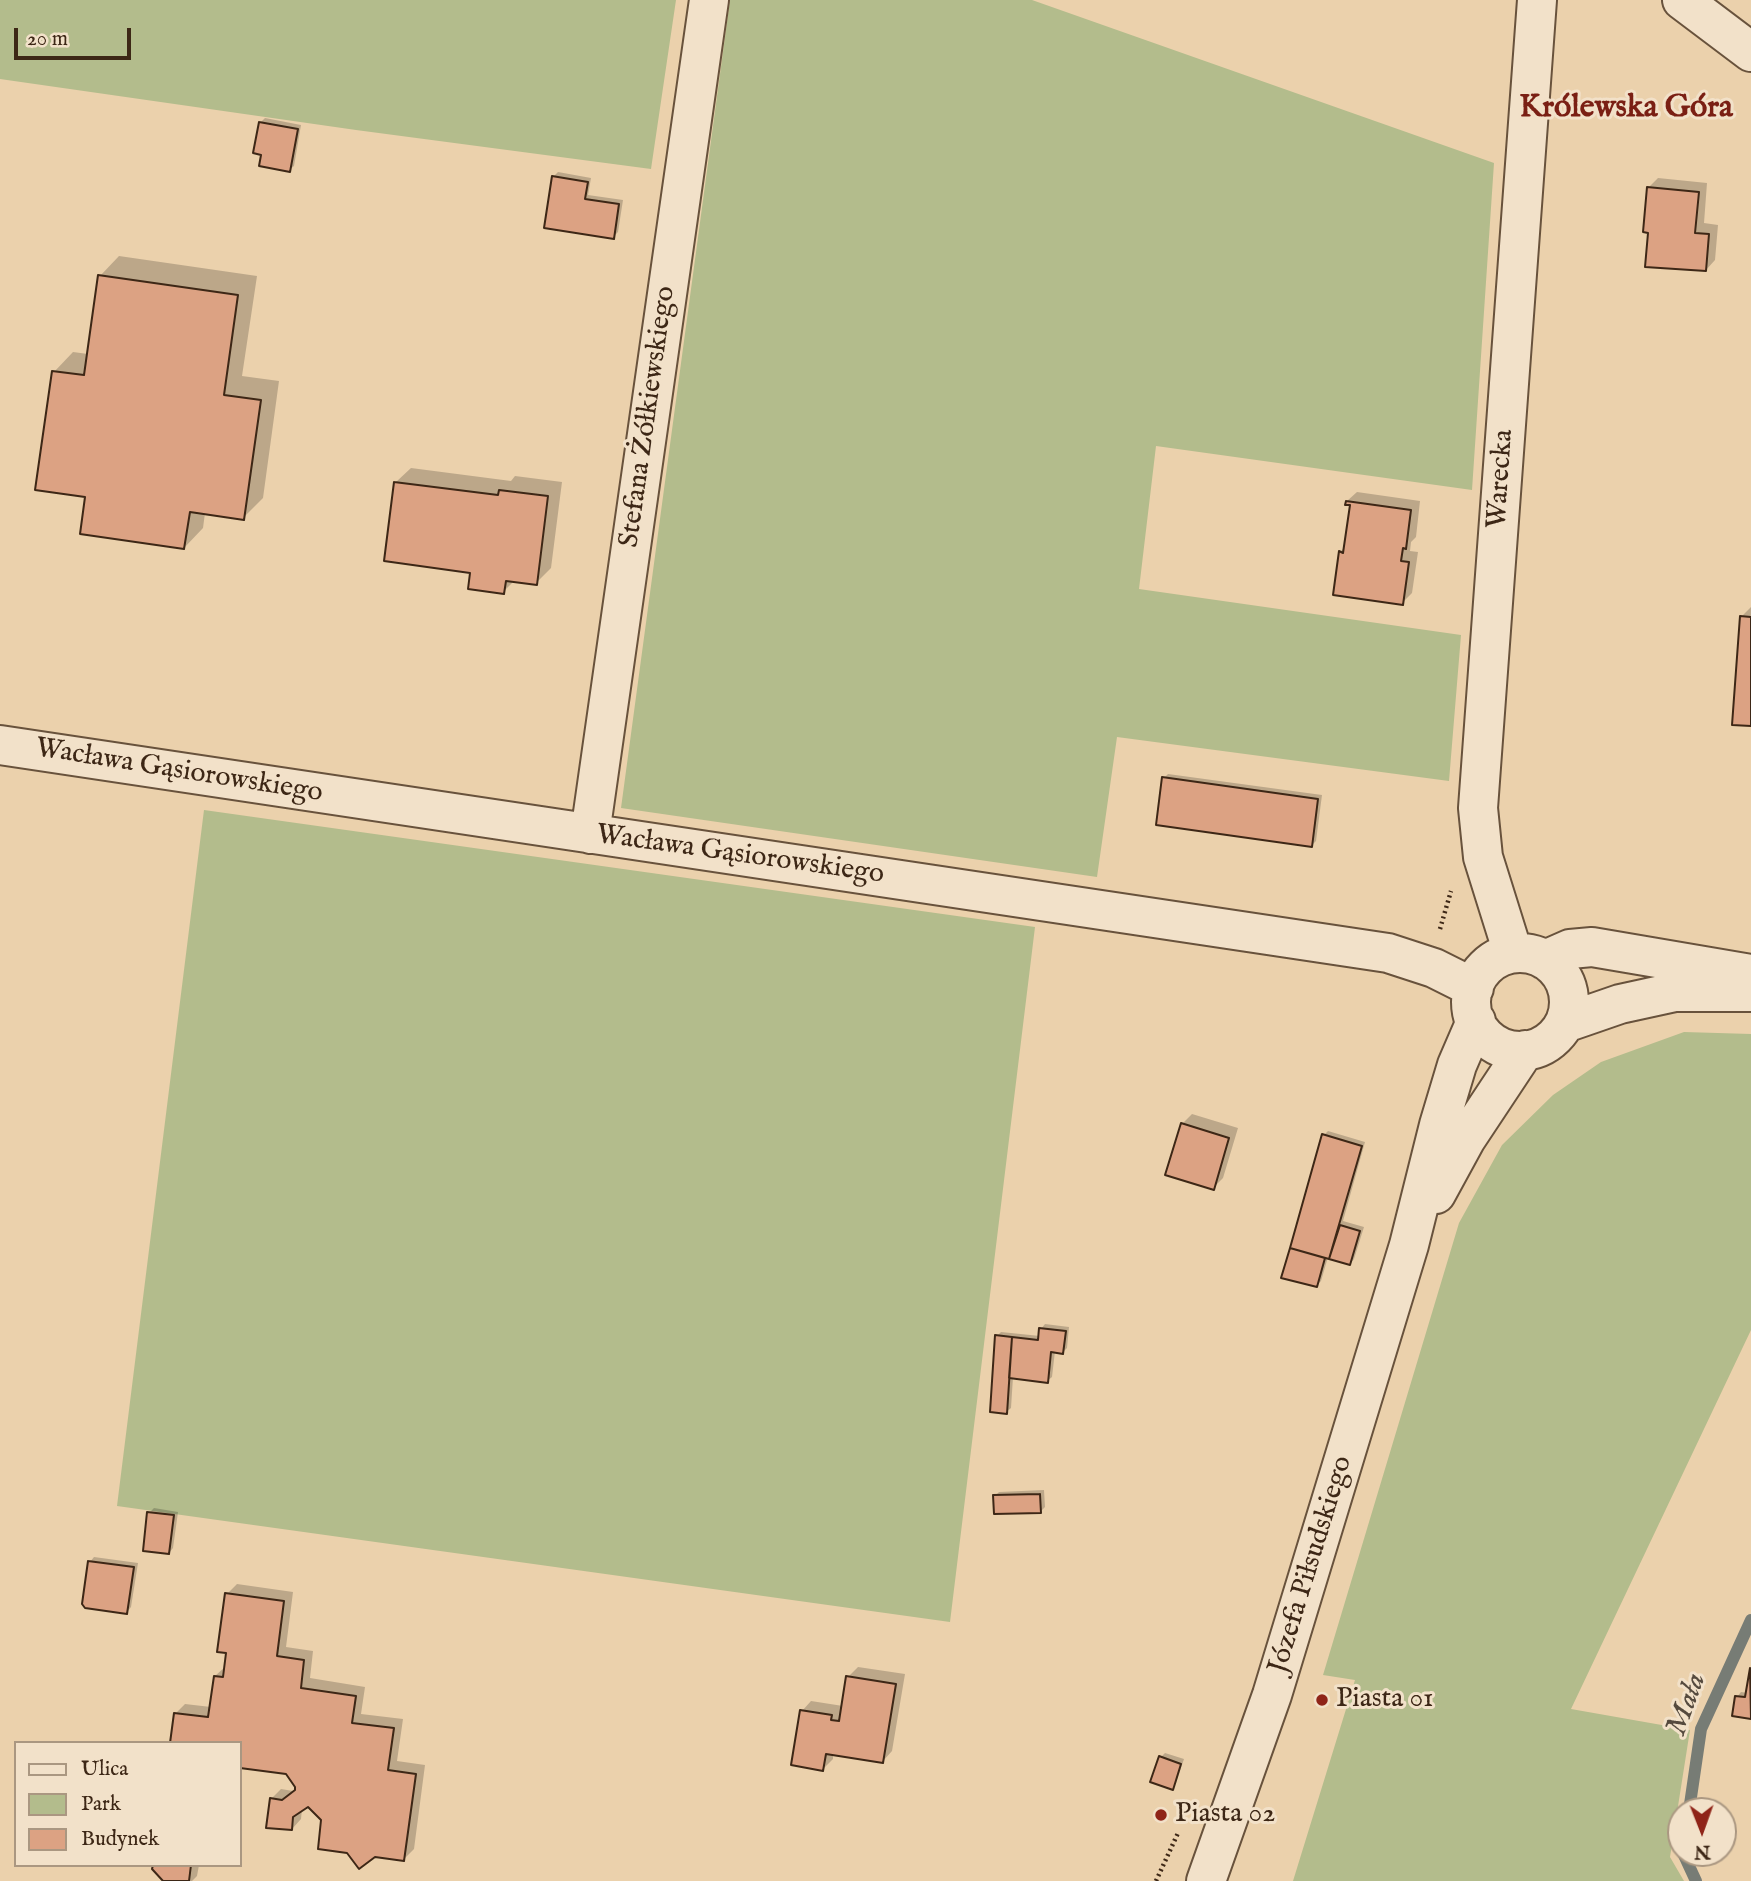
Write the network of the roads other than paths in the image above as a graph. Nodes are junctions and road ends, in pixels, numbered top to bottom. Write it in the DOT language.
graph roads {
  1 [pos="709,0"];
  2 [pos="1537,0"];
  3 [pos="1682,0"];
  4 [pos="1751,52"];
  5 [pos="0,745"];
  6 [pos="590,834"];
  7 [pos="1529,957"];
  8 [pos="1751,974"];
  9 [pos="1751,992"];
  10 [pos="1475,1004"];
  11 [pos="1565,1023"];
  12 [pos="1525,1051"];
  13 [pos="1409,1245"];
  14 [pos="1206,1881"];
  1 -- 6 [label="street, Stefana Żółkiewskiego"];
  2 -- 7 [label="street, Warecka"];
  3 -- 4 [label="street"];
  5 -- 6 [label="street, Wacława Gąsiorowskiego"];
  6 -- 10 [label="street, Wacława Gąsiorowskiego"];
  7 -- 8 [label="street"];
  7 -- 10 [label="street"];
  7 -- 11 [label="street"];
  9 -- 11 [label="street"];
  10 -- 12 [label="street"];
  10 -- 13 [label="street, Józefa Piłsudskiego"];
  11 -- 12 [label="street"];
  12 -- 13 [label="street, Józefa Piłsudskiego"];
  13 -- 14 [label="street, Józefa Piłsudskiego"];
}
